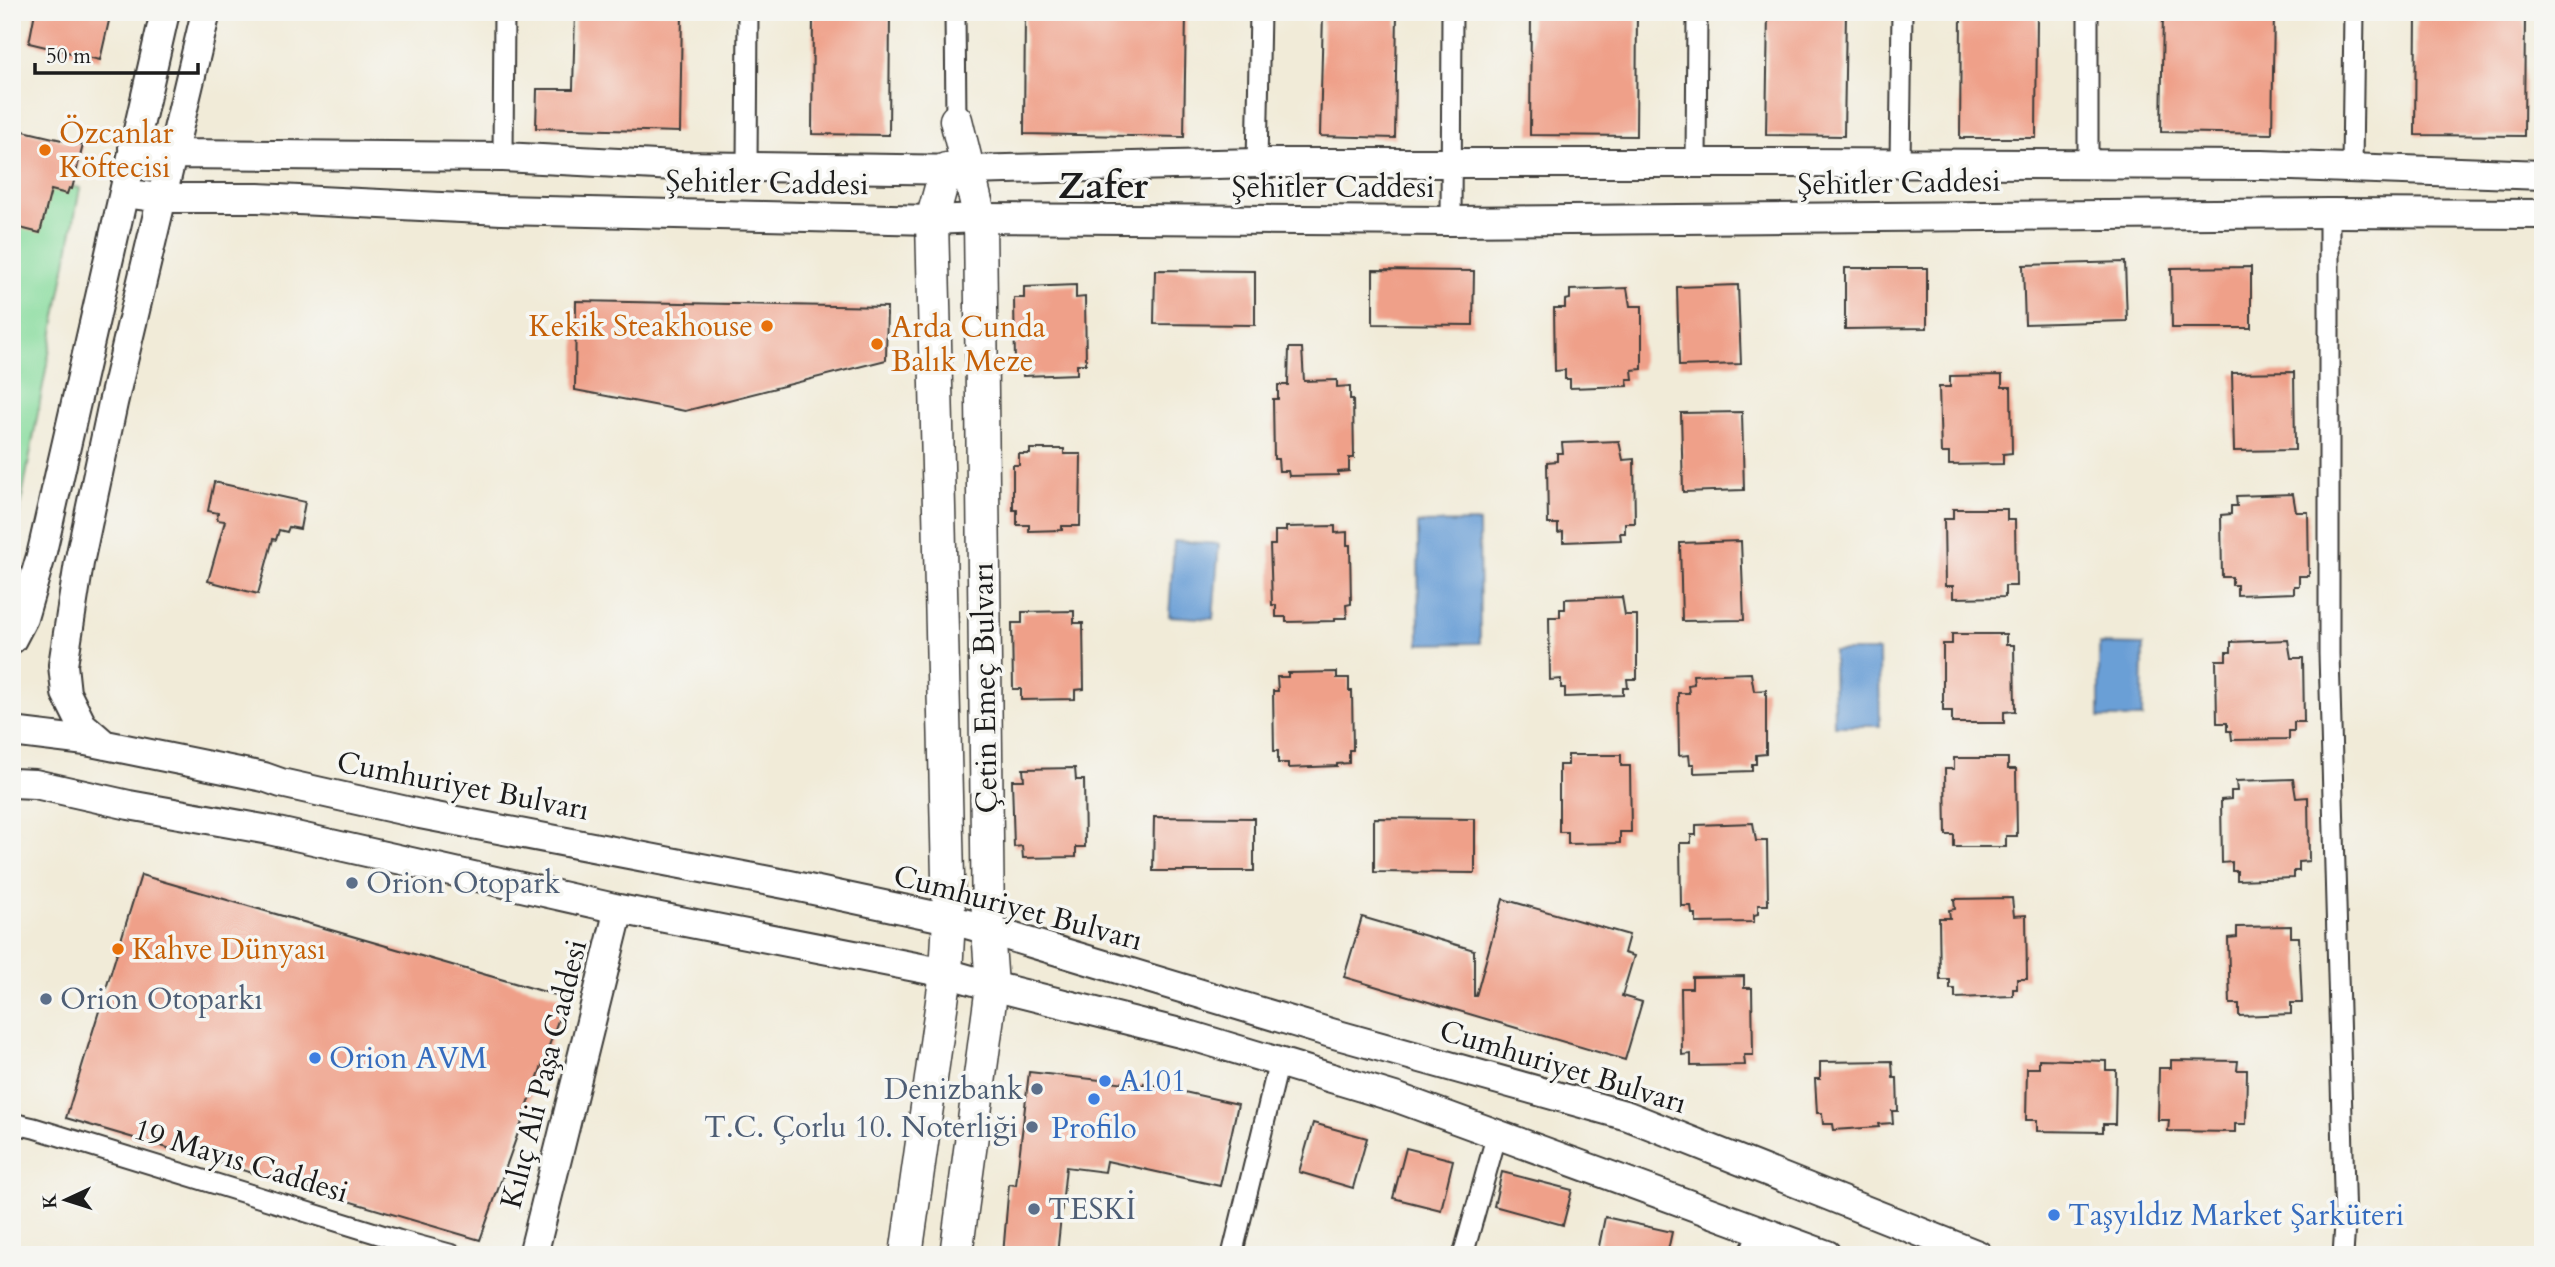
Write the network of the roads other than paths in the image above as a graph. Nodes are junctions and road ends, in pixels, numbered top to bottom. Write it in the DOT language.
graph roads {
  1 [pos="164,12"];
  2 [pos="206,12"];
  3 [pos="505,12"];
  4 [pos="748,12"];
  5 [pos="955,12"];
  6 [pos="1260,12"];
  7 [pos="1452,12"];
  8 [pos="1697,12"];
  9 [pos="1902,12"];
  10 [pos="2088,12"];
  11 [pos="2354,12"];
  12 [pos="956,120"];
  13 [pos="133,148"];
  14 [pos="173,154"];
  15 [pos="503,157"];
  16 [pos="1257,163"];
  17 [pos="1450,163"];
  18 [pos="1696,163"];
  19 [pos="1900,163"];
  20 [pos="2088,164"];
  21 [pos="747,166"];
  22 [pos="2352,167"];
  23 [pos="957,170"];
  24 [pos="2543,175"];
  25 [pos="124,193"];
  26 [pos="161,198"];
  27 [pos="2329,213"];
  28 [pos="2543,214"];
  29 [pos="980,218"];
  30 [pos="932,219"];
  31 [pos="1451,220"];
  32 [pos="12,639"];
  33 [pos="12,727"];
  34 [pos="12,732"];
  35 [pos="95,743"];
  36 [pos="12,783"];
  37 [pos="619,909"];
  38 [pos="949,919"];
  39 [pos="988,930"];
  40 [pos="946,973"];
  41 [pos="992,986"];
  42 [pos="1279,1062"];
  43 [pos="12,1124"];
  44 [pos="1497,1134"];
  45 [pos="1759,1243"];
  46 [pos="453,1255"];
  47 [pos="533,1255"];
  48 [pos="906,1255"];
  49 [pos="956,1255"];
  50 [pos="1232,1255"];
  51 [pos="1463,1255"];
  52 [pos="1827,1255"];
  53 [pos="1978,1255"];
  54 [pos="2343,1255"];
  1 -- 13 [label="street"];
  2 -- 14 [label="street"];
  3 -- 15 [label="street"];
  4 -- 21 [label="street"];
  5 -- 12 [label="street"];
  6 -- 16 [label="street"];
  7 -- 17 [label="street"];
  8 -- 18 [label="street"];
  9 -- 19 [label="street"];
  10 -- 20 [label="street"];
  11 -- 22 [label="street"];
  12 -- 23 [label="main road, Çetin Emeç Bulvarı"];
  13 -- 14 [label="street, Şehitler Caddesi"];
  13 -- 25 [label="street"];
  14 -- 15 [label="street, Şehitler Caddesi"];
  14 -- 26 [label="street"];
  15 -- 21 [label="street, Şehitler Caddesi"];
  16 -- 17 [label="street, Şehitler Caddesi"];
  16 -- 23 [label="street, Şehitler Caddesi"];
  17 -- 18 [label="street, Şehitler Caddesi"];
  17 -- 31 [label="street"];
  18 -- 19 [label="street, Şehitler Caddesi"];
  19 -- 20 [label="street, Şehitler Caddesi"];
  20 -- 22 [label="street, Şehitler Caddesi"];
  21 -- 23 [label="street, Şehitler Caddesi"];
  22 -- 24 [label="street, Şehitler Caddesi"];
  23 -- 29 [label="main road, Çetin Emeç Bulvarı"];
  23 -- 30 [label="main road"];
  25 -- 26 [label="street, Şehitler Caddesi"];
  25 -- 32 [label="street"];
  26 -- 30 [label="street, Şehitler Caddesi"];
  26 -- 35 [label="street"];
  27 -- 28 [label="street, Şehitler Caddesi"];
  27 -- 31 [label="street, Şehitler Caddesi"];
  27 -- 54 [label="street"];
  29 -- 30 [label="street, Şehitler Caddesi"];
  29 -- 31 [label="street, Şehitler Caddesi"];
  29 -- 39 [label="main road, Çetin Emeç Bulvarı"];
  30 -- 38 [label="main road"];
  33 -- 35 [label="street"];
  34 -- 35 [label="street, Cumhuriyet Bulvarı"];
  35 -- 38 [label="street, Cumhuriyet Bulvarı"];
  36 -- 37 [label="street"];
  37 -- 40 [label="street"];
  37 -- 47 [label="street, Kılıç Ali Paşa Caddesi"];
  38 -- 39 [label="street, Cumhuriyet Bulvarı"];
  38 -- 40 [label="main road"];
  39 -- 41 [label="main road, Çetin Emeç Bulvarı"];
  39 -- 53 [label="street, Cumhuriyet Bulvarı"];
  40 -- 41 [label="street"];
  40 -- 48 [label="main road"];
  41 -- 42 [label="street"];
  41 -- 49 [label="main road, Çetin Emeç Bulvarı"];
  42 -- 44 [label="street"];
  42 -- 50 [label="street"];
  43 -- 46 [label="street, 19 Mayıs Caddesi"];
  44 -- 45 [label="street"];
  44 -- 51 [label="street"];
  45 -- 52 [label="street"];
}
